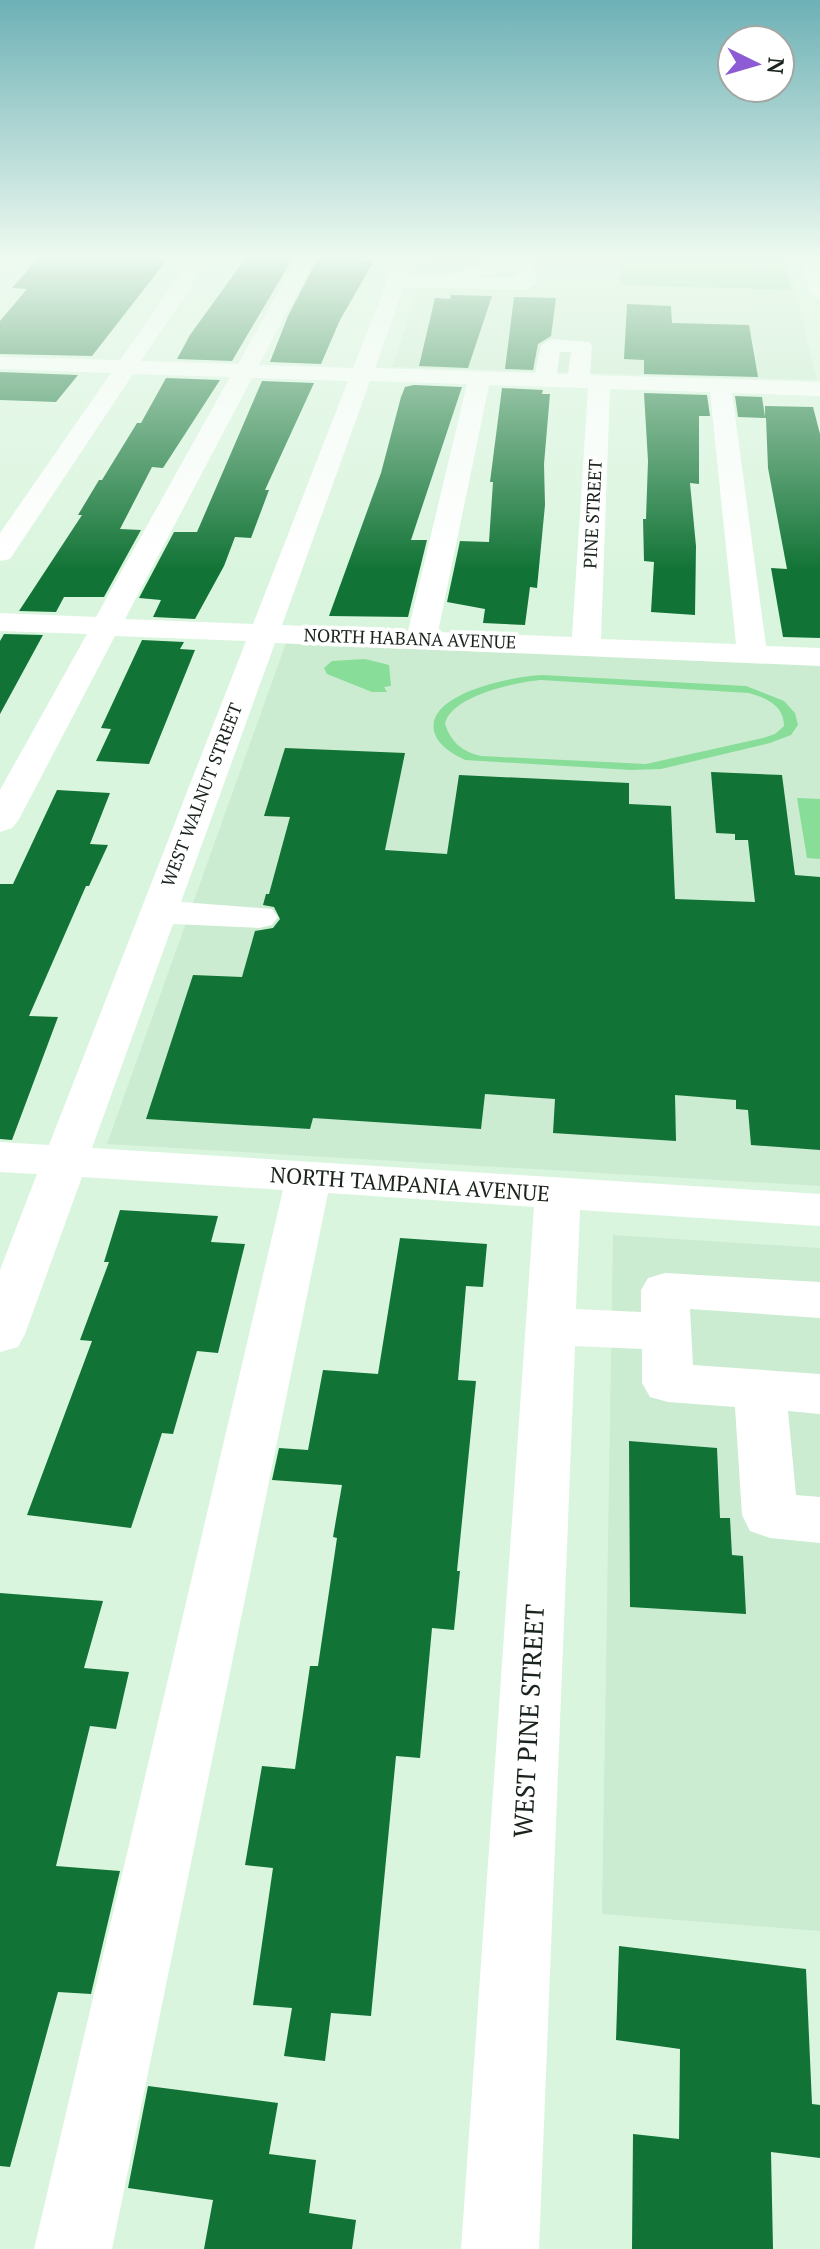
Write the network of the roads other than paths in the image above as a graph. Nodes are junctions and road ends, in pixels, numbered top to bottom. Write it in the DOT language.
graph roads {
  1 [pos="128,361"];
  2 [pos="250,361"];
  3 [pos="366,361"];
  4 [pos="548,361"];
  5 [pos="585,361"];
  6 [pos="0,363"];
  7 [pos="124,367"];
  8 [pos="244,371"];
  9 [pos="361,374"];
  10 [pos="480,378"];
  11 [pos="545,380"];
  12 [pos="589,381"];
  13 [pos="720,385"];
  14 [pos="820,389"];
  15 [pos="0,553"];
  16 [pos="0,622"];
  17 [pos="105,626"];
  18 [pos="263,633"];
  19 [pos="421,640"];
  20 [pos="586,647"];
  21 [pos="752,654"];
  22 [pos="820,657"];
  23 [pos="0,821"];
  24 [pos="158,912"];
  25 [pos="259,917"];
  26 [pos="0,1157"];
  27 [pos="65,1161"];
  28 [pos="309,1177"];
  29 [pos="558,1193"];
  30 [pos="820,1210"];
  31 [pos="820,1300"];
  32 [pos="550,1326"];
  33 [pos="667,1332"];
  34 [pos="0,1334"];
  35 [pos="760,1390"];
  36 [pos="820,1394"];
  37 [pos="820,1520"];
  38 [pos="73,2249"];
  39 [pos="500,2249"];
  1 -- 7 [label="street"];
  2 -- 8 [label="street"];
  3 -- 9 [label="street, WEST WALNUT STREET"];
  4 -- 11 [label="street, PINE STREET"];
  5 -- 12 [label="street, PINE STREET"];
  6 -- 7 [label="street"];
  7 -- 8 [label="street"];
  7 -- 15 [label="street"];
  8 -- 9 [label="street"];
  8 -- 17 [label="street"];
  9 -- 10 [label="street"];
  9 -- 18 [label="street, WEST WALNUT STREET"];
  10 -- 11 [label="street"];
  10 -- 19 [label="street"];
  11 -- 12 [label="street"];
  12 -- 13 [label="street"];
  12 -- 20 [label="street, PINE STREET"];
  13 -- 14 [label="street"];
  13 -- 21 [label="street"];
  16 -- 17 [label="street, NORTH HABANA AVENUE"];
  17 -- 18 [label="street, NORTH HABANA AVENUE"];
  17 -- 23 [label="street"];
  18 -- 19 [label="street, NORTH HABANA AVENUE"];
  18 -- 24 [label="street, WEST WALNUT STREET"];
  19 -- 20 [label="street, NORTH HABANA AVENUE"];
  20 -- 21 [label="street, NORTH HABANA AVENUE"];
  21 -- 22 [label="street, NORTH HABANA AVENUE"];
  24 -- 25 [label="street"];
  24 -- 27 [label="street, WEST WALNUT STREET"];
  26 -- 27 [label="street, NORTH TAMPANIA AVENUE"];
  27 -- 28 [label="street, NORTH TAMPANIA AVENUE"];
  27 -- 34 [label="street, WEST WALNUT STREET"];
  28 -- 29 [label="street, NORTH TAMPANIA AVENUE"];
  28 -- 38 [label="street"];
  29 -- 30 [label="street, NORTH TAMPANIA AVENUE"];
  29 -- 32 [label="street, WEST PINE STREET"];
  31 -- 33 [label="street"];
  32 -- 33 [label="street"];
  32 -- 39 [label="street, WEST PINE STREET"];
  33 -- 35 [label="street"];
  35 -- 36 [label="street"];
  35 -- 37 [label="street"];
}
